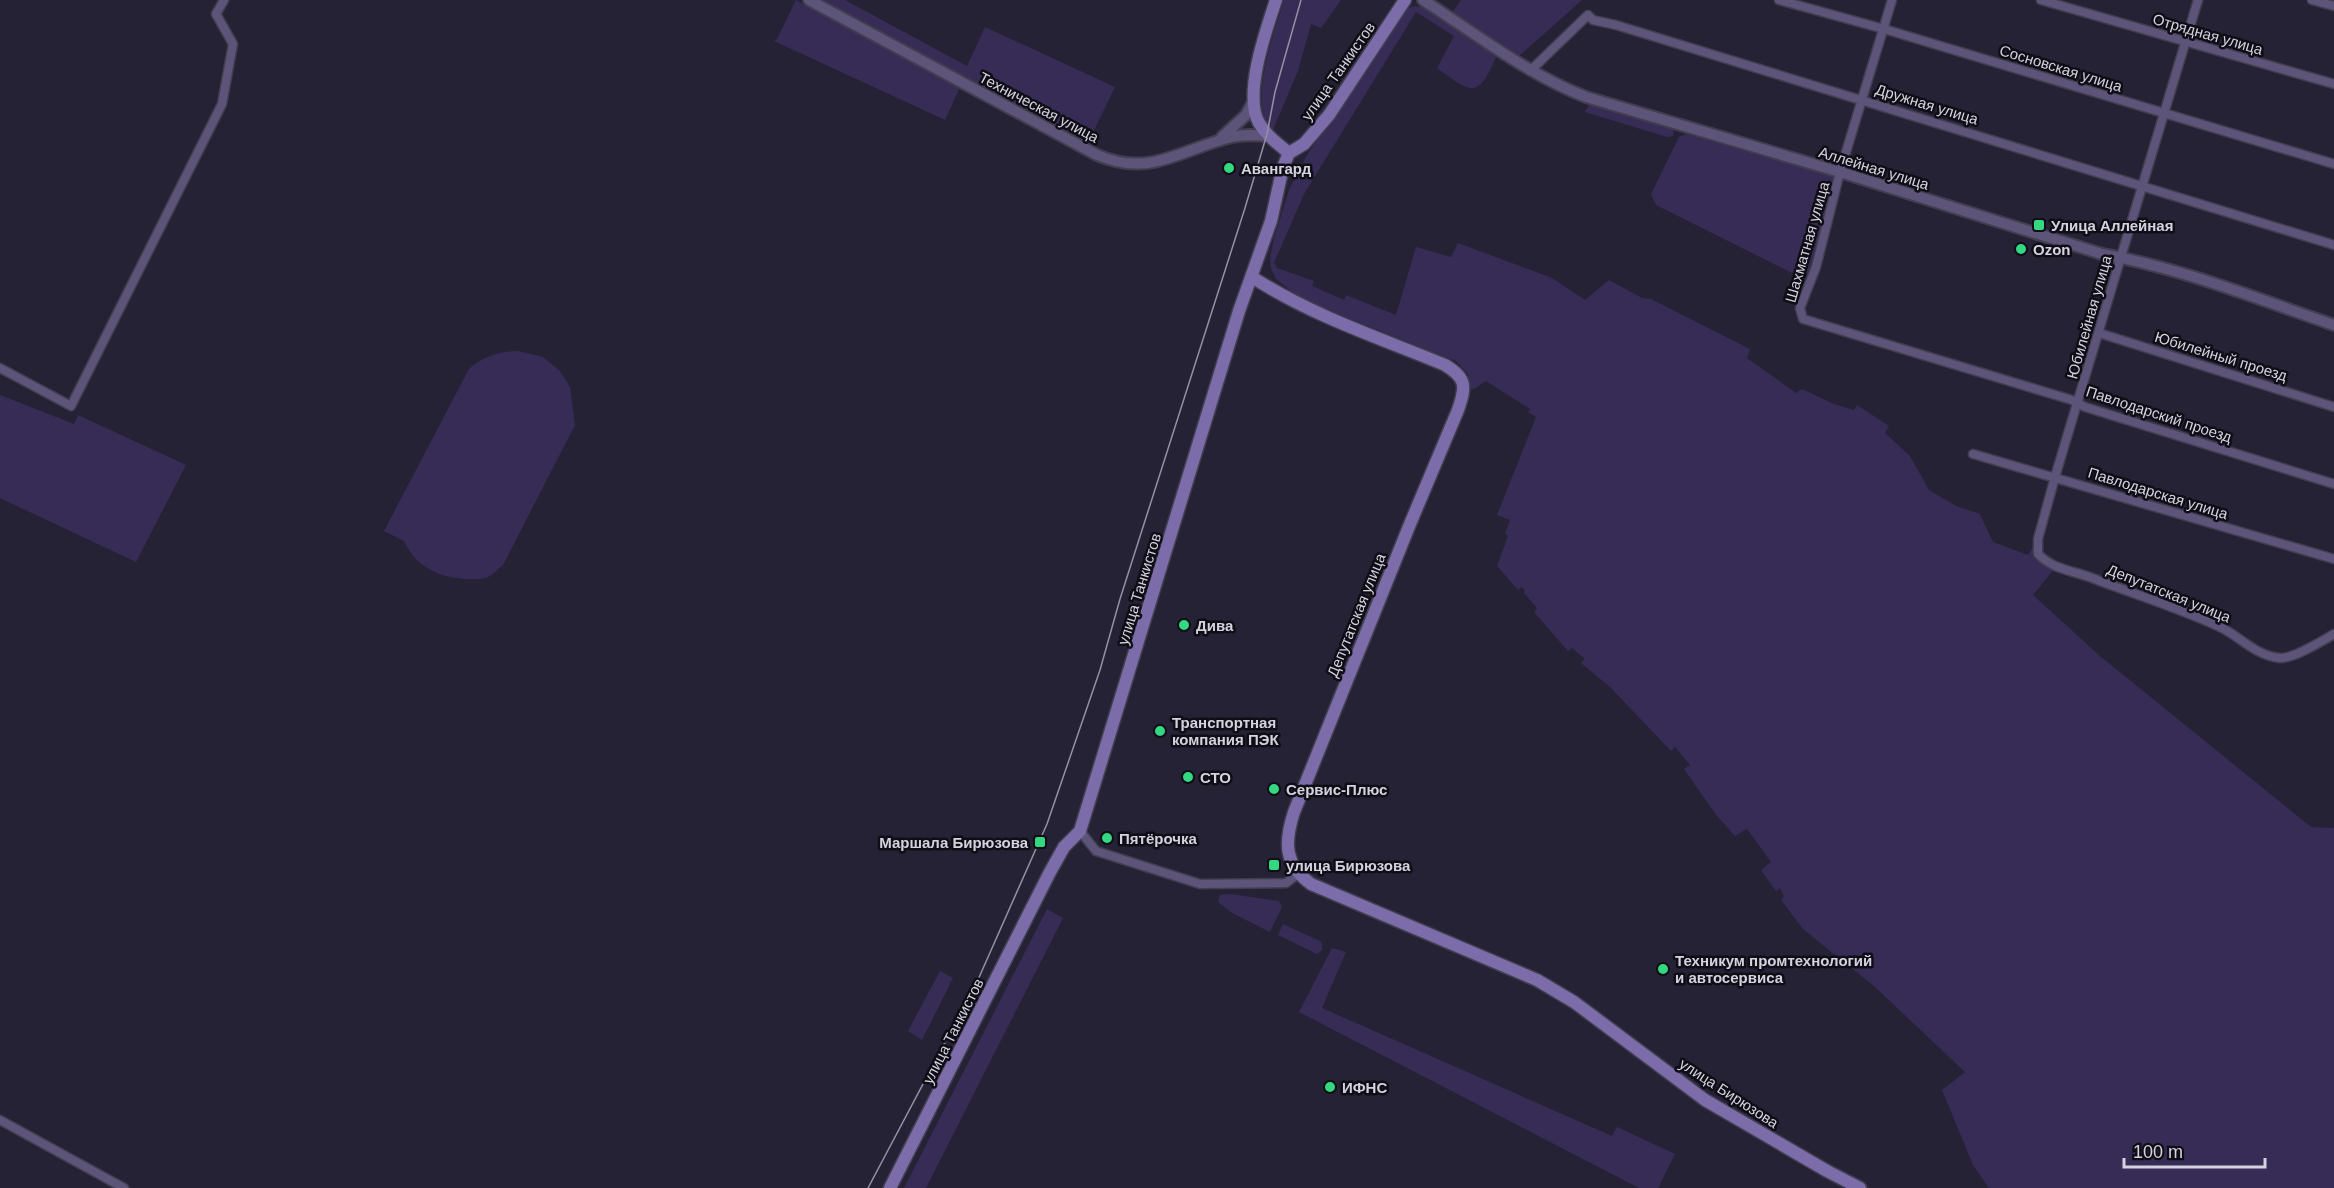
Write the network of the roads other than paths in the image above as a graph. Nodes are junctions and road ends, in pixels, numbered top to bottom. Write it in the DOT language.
graph roads {
  1 [pos="224,0"];
  2 [pos="809,0"];
  3 [pos="1276,0"];
  4 [pos="1405,0"];
  5 [pos="1423,0"];
  6 [pos="1779,0"];
  7 [pos="1892,0"];
  8 [pos="2040,0"];
  9 [pos="2198,0"];
  10 [pos="2312,0"];
  11 [pos="2334,6"];
  12 [pos="1884,29"];
  13 [pos="2185,42"];
  14 [pos="1530,71"];
  15 [pos="2334,84"];
  16 [pos="1863,99"];
  17 [pos="1253,102"];
  18 [pos="2165,114"];
  19 [pos="1269,136"];
  20 [pos="1214,142"];
  21 [pos="1289,153"];
  22 [pos="2334,164"];
  23 [pos="1840,172"];
  24 [pos="2142,184"];
  25 [pos="2334,244"];
  26 [pos="2120,257"];
  27 [pos="1252,277"];
  28 [pos="1803,320"];
  29 [pos="2334,325"];
  30 [pos="2098,333"];
  31 [pos="0,368"];
  32 [pos="2078,403"];
  33 [pos="2334,407"];
  34 [pos="1973,454"];
  35 [pos="2055,477"];
  36 [pos="2334,484"];
  37 [pos="2038,539"];
  38 [pos="2334,560"];
  39 [pos="2334,634"];
  40 [pos="1080,831"];
  41 [pos="1298,874"];
  42 [pos="0,1120"];
  43 [pos="124,1188"];
  44 [pos="890,1188"];
  45 [pos="1860,1188"];
  1 -- 31 [label="street"];
  2 -- 20 [label="street, Техническая улица"];
  3 -- 17 [label="main road"];
  4 -- 21 [label="main road, улица Танкистов"];
  5 -- 14 [label="street, Аллейная улица"];
  6 -- 12 [label="street, Сосновская улица"];
  7 -- 12 [label="street, Шахматная улица"];
  8 -- 13 [label="street, Отрядная улица"];
  9 -- 13 [label="street, Юбилейная улица"];
  10 -- 11 [label="street"];
  12 -- 16 [label="street, Шахматная улица"];
  12 -- 18 [label="street, Сосновская улица"];
  13 -- 15 [label="street, Отрядная улица"];
  13 -- 18 [label="street, Юбилейная улица"];
  14 -- 16 [label="street, Дружная улица"];
  14 -- 23 [label="street, Аллейная улица"];
  16 -- 23 [label="street, Шахматная улица"];
  16 -- 24 [label="street, Дружная улица"];
  17 -- 19 [label="main road"];
  17 -- 20 [label="street"];
  18 -- 22 [label="street, Сосновская улица"];
  18 -- 24 [label="street, Юбилейная улица"];
  19 -- 20 [label="street, Техническая улица"];
  19 -- 21 [label="main road"];
  21 -- 27 [label="main road, улица Танкистов"];
  23 -- 26 [label="street, Аллейная улица"];
  23 -- 28 [label="street, Шахматная улица"];
  24 -- 25 [label="street, Дружная улица"];
  24 -- 26 [label="street, Юбилейная улица"];
  26 -- 29 [label="street, Аллейная улица"];
  26 -- 30 [label="street, Юбилейная улица"];
  27 -- 40 [label="main road, улица Танкистов"];
  27 -- 41 [label="main road, Депутатская улица"];
  28 -- 32 [label="street, Павлодарский проезд"];
  30 -- 32 [label="street, Юбилейная улица"];
  30 -- 33 [label="street, Юбилейный проезд"];
  32 -- 35 [label="street, Юбилейная улица"];
  32 -- 36 [label="street, Павлодарский проезд"];
  34 -- 35 [label="street, Павлодарская улица"];
  35 -- 37 [label="street, Юбилейная улица"];
  35 -- 38 [label="street, Павлодарская улица"];
  37 -- 39 [label="street, Депутатская улица"];
  40 -- 41 [label="street"];
  40 -- 44 [label="main road, улица Танкистов"];
  41 -- 45 [label="main road, улица Бирюзова"];
  42 -- 43 [label="street"];
}
